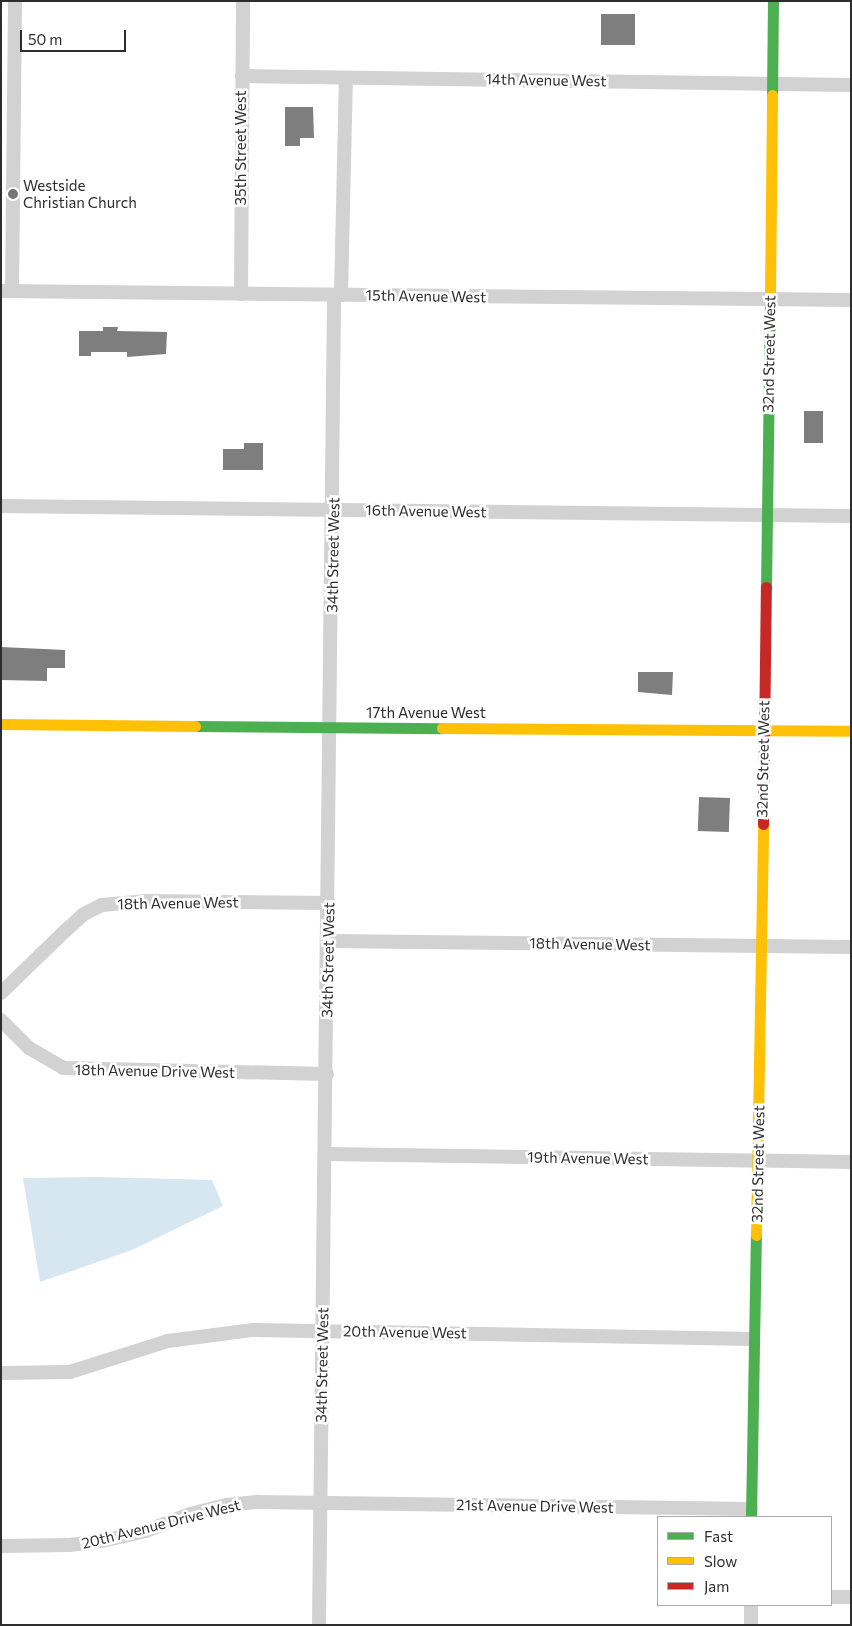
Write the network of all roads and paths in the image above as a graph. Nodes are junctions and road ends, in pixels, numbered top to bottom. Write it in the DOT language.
graph roads {
  1 [pos="15,1"];
  2 [pos="243,1"];
  3 [pos="774,1"];
  4 [pos="242,76"];
  5 [pos="346,78"];
  6 [pos="772,83"];
  7 [pos="851,84"];
  8 [pos="7,291"];
  9 [pos="241,294"];
  10 [pos="338,295"];
  11 [pos="770,299"];
  12 [pos="851,300"];
  13 [pos="1,506"];
  14 [pos="333,509"];
  15 [pos="766,516"];
  16 [pos="851,516"];
  17 [pos="1,724"];
  18 [pos="331,727"];
  19 [pos="764,730"];
  20 [pos="851,731"];
  21 [pos="329,903"];
  22 [pos="328,941"];
  23 [pos="762,946"];
  24 [pos="851,947"];
  25 [pos="1,992"];
  26 [pos="1,1020"];
  27 [pos="327,1074"];
  28 [pos="326,1154"];
  29 [pos="758,1161"];
  30 [pos="851,1162"];
  31 [pos="323,1331"];
  32 [pos="754,1338"];
  33 [pos="1,1374"];
  34 [pos="320,1503"];
  35 [pos="751,1513"];
  36 [pos="1,1546"];
  37 [pos="832,1597"];
  38 [pos="851,1597"];
  39 [pos="751,1606"];
  40 [pos="319,1625"];
  41 [pos="751,1625"];
  1 -- 8 [label="street"];
  2 -- 4 [label="street, 35th Street West"];
  3 -- 6 [label="street, 32nd Street West"];
  4 -- 5 [label="street, 14th Avenue West"];
  4 -- 9 [label="street, 35th Street West"];
  5 -- 6 [label="street, 14th Avenue West"];
  5 -- 10 [label="street, 34th Street West"];
  6 -- 7 [label="street, 14th Avenue West"];
  6 -- 11 [label="street, 32nd Street West"];
  8 -- 9 [label="street, 15th Avenue West"];
  9 -- 10 [label="street, 15th Avenue West"];
  10 -- 11 [label="street, 15th Avenue West"];
  10 -- 14 [label="street, 34th Street West"];
  11 -- 12 [label="street, 15th Avenue West"];
  11 -- 15 [label="street, 32nd Street West"];
  13 -- 14 [label="street, 16th Avenue West"];
  14 -- 15 [label="street, 16th Avenue West"];
  14 -- 18 [label="street, 34th Street West"];
  15 -- 16 [label="street, 16th Avenue West"];
  15 -- 19 [label="street, 32nd Street West"];
  17 -- 18 [label="street, 17th Avenue West"];
  18 -- 19 [label="street, 17th Avenue West"];
  18 -- 21 [label="street, 34th Street West"];
  19 -- 20 [label="street, 17th Avenue West"];
  19 -- 23 [label="street, 32nd Street West"];
  21 -- 22 [label="street, 34th Street West"];
  21 -- 25 [label="street, 18th Avenue West"];
  22 -- 23 [label="street, 18th Avenue West"];
  22 -- 27 [label="street, 34th Street West"];
  23 -- 24 [label="street, 18th Avenue West"];
  23 -- 29 [label="street, 32nd Street West"];
  26 -- 27 [label="street, 18th Avenue Drive West"];
  27 -- 28 [label="street, 34th Street West"];
  28 -- 29 [label="street, 19th Avenue West"];
  28 -- 31 [label="street, 34th Street West"];
  29 -- 30 [label="street, 19th Avenue West"];
  29 -- 32 [label="street, 32nd Street West"];
  31 -- 32 [label="street, 20th Avenue West"];
  31 -- 33 [label="street, 20th Avenue West"];
  31 -- 34 [label="street, 34th Street West"];
  32 -- 35 [label="street, 32nd Street West"];
  34 -- 35 [label="street, 21st Avenue Drive West"];
  34 -- 36 [label="street, 20th Avenue Drive West"];
  34 -- 40 [label="street, 34th Street West"];
  37 -- 38 [label="street"];
  39 -- 41 [label="street"];
}
